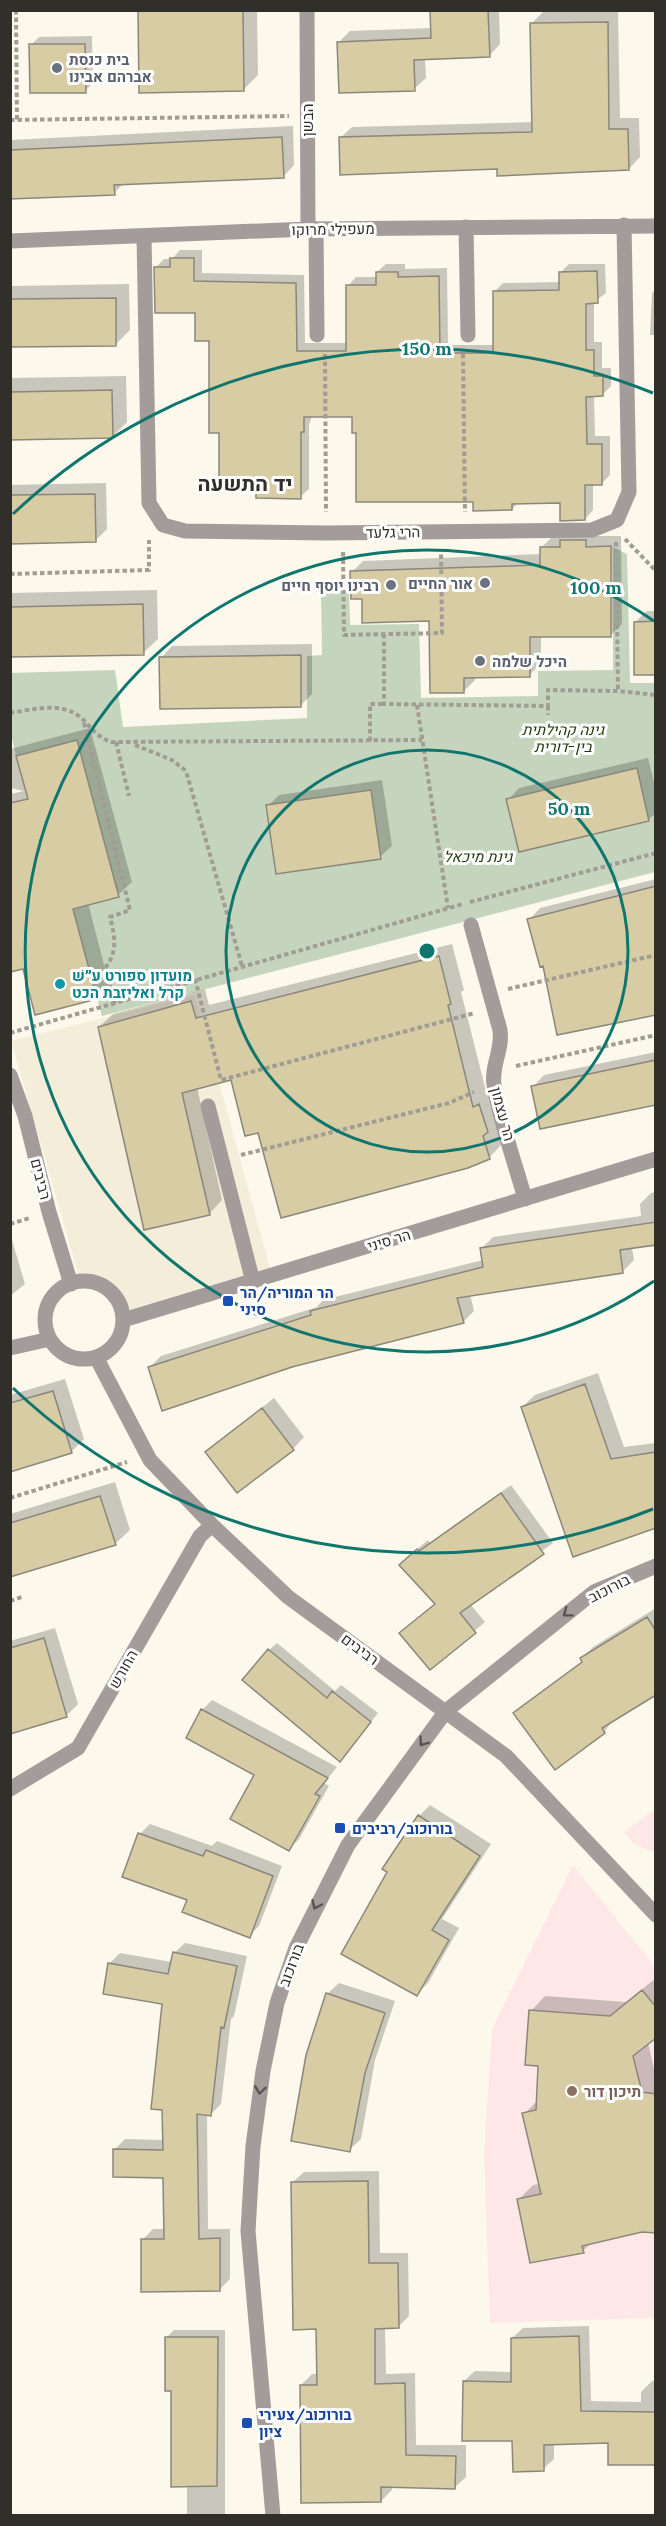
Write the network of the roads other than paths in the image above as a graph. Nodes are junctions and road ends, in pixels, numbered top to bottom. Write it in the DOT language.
graph roads {
  1 [pos="307,10"];
  2 [pos="624,225"];
  3 [pos="656,226"];
  4 [pos="466,227"];
  5 [pos="312,229"];
  6 [pos="144,236"];
  7 [pos="10,241"];
  8 [pos="317,335"];
  9 [pos="468,335"];
  10 [pos="471,925"];
  11 [pos="10,1075"];
  12 [pos="208,1106"];
  13 [pos="656,1159"];
  14 [pos="525,1199"];
  15 [pos="253,1282"];
  16 [pos="70,1284"];
  17 [pos="123,1320"];
  18 [pos="50,1339"];
  19 [pos="10,1348"];
  20 [pos="96,1357"];
  21 [pos="212,1525"];
  22 [pos="656,1566"];
  23 [pos="446,1711"];
  24 [pos="10,1789"];
  25 [pos="656,1915"];
  26 [pos="273,2516"];
  1 -- 5 [label="street, הבשן"];
  2 -- 3 [label="street, מעפילי מרוקו"];
  2 -- 4 [label="street, מעפילי מרוקו"];
  2 -- 6 [label="street, הרי גלעד"];
  4 -- 5 [label="street, מעפילי מרוקו"];
  4 -- 9 [label="street"];
  5 -- 6 [label="street, מעפילי מרוקו"];
  5 -- 8 [label="street, הבשן"];
  6 -- 7 [label="street, מעפילי מרוקו"];
  10 -- 14 [label="street, הר עצמון"];
  11 -- 16 [label="street, רביבים"];
  12 -- 15 [label="street"];
  13 -- 14 [label="street, הר סיני"];
  14 -- 15 [label="street, הר סיני"];
  15 -- 17 [label="street, הר סיני"];
  16 -- 17 [label="street"];
  16 -- 18 [label="street"];
  17 -- 20 [label="street"];
  18 -- 19 [label="street"];
  18 -- 20 [label="street"];
  20 -- 21 [label="street, רביבים"];
  21 -- 23 [label="street, רביבים"];
  21 -- 24 [label="street, החורש"];
  22 -- 23 [label="street, בורוכוב, one-way"];
  23 -- 25 [label="street, רביבים"];
  23 -- 26 [label="street, בורוכוב, one-way"];
}
